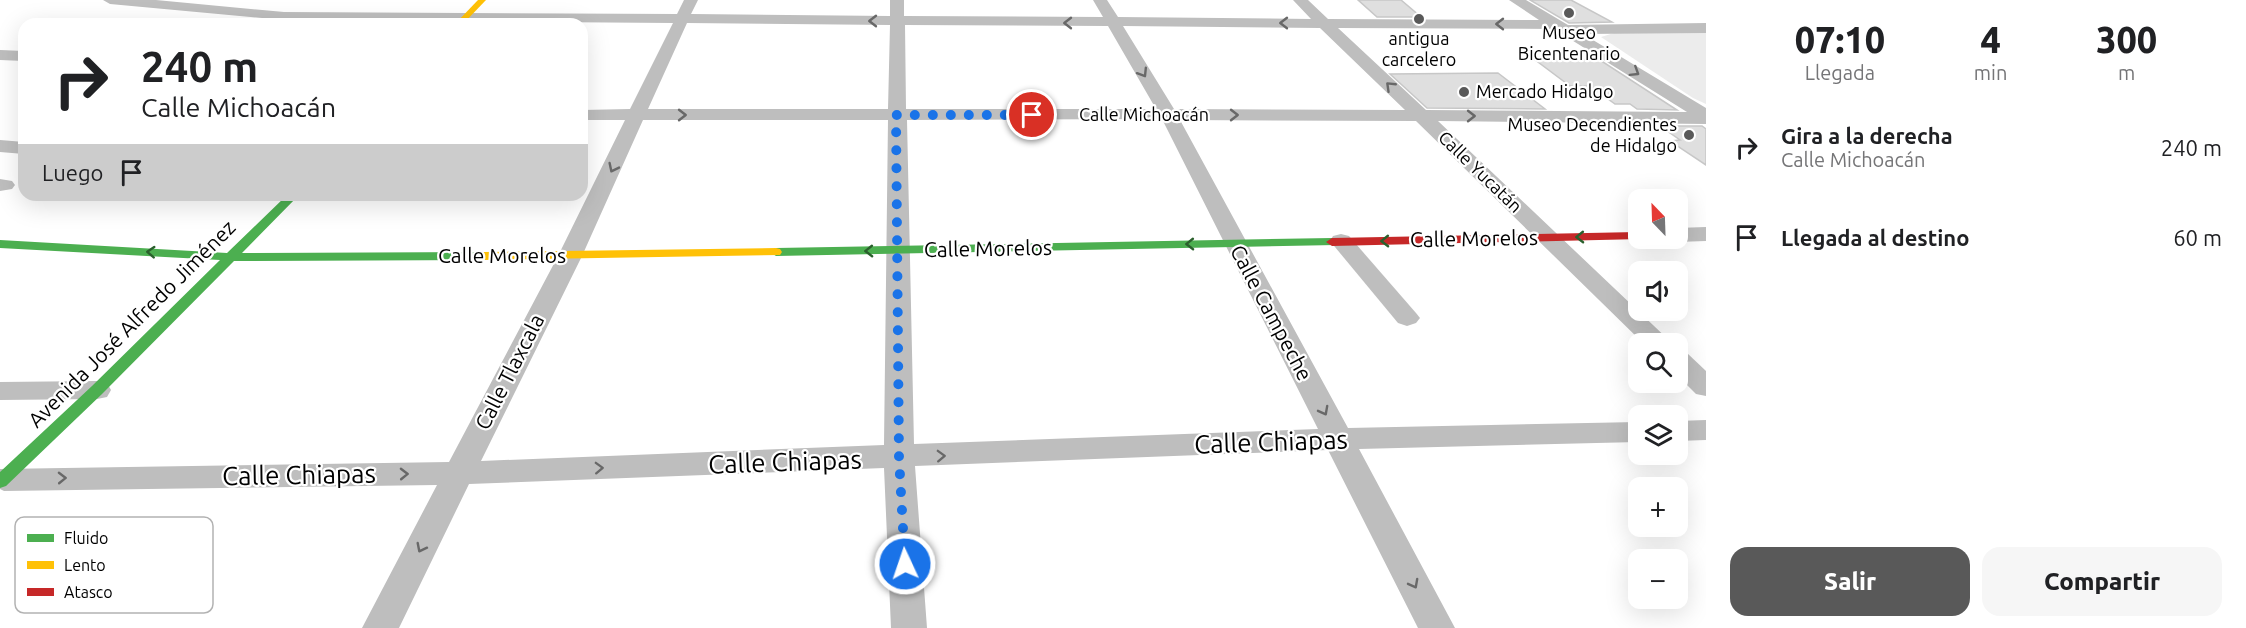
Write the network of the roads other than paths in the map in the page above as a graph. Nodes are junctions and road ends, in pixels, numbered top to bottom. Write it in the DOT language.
graph roads {
  1 [pos="111,0"];
  2 [pos="482,0"];
  3 [pos="692,0"];
  4 [pos="897,0"];
  5 [pos="1100,0"];
  6 [pos="1300,0"];
  7 [pos="1516,0"];
  8 [pos="373,18"];
  9 [pos="464,18"];
  10 [pos="588,20"];
  11 [pos="680,20"];
  12 [pos="897,21"];
  13 [pos="1112,23"];
  14 [pos="1325,23"];
  15 [pos="1563,27"];
  16 [pos="1706,28"];
  17 [pos="0,55"];
  18 [pos="18,56"];
  19 [pos="1168,114"];
  20 [pos="639,115"];
  21 [pos="896,115"];
  22 [pos="588,116"];
  23 [pos="1421,116"];
  24 [pos="1706,117"];
  25 [pos="0,146"];
  26 [pos="18,148"];
  27 [pos="287,201"];
  28 [pos="1706,234"];
  29 [pos="1688,235"];
  30 [pos="1628,236"];
  31 [pos="1549,238"];
  32 [pos="1341,241"];
  33 [pos="1234,243"];
  34 [pos="0,244"];
  35 [pos="899,251"];
  36 [pos="570,256"];
  37 [pos="231,257"];
  38 [pos="1407,318"];
  39 [pos="1648,333"];
  40 [pos="1688,370"];
  41 [pos="1706,387"];
  42 [pos="97,390"];
  43 [pos="0,391"];
  44 [pos="1706,430"];
  45 [pos="1688,431"];
  46 [pos="1628,432"];
  47 [pos="1339,439"];
  48 [pos="899,458"];
  49 [pos="458,473"];
  50 [pos="2,480"];
  51 [pos="380,628"];
  52 [pos="909,628"];
  53 [pos="1437,628"];
  1 -- 8 [label="street"];
  2 -- 9 [label="street"];
  3 -- 11 [label="street, Calle Tlaxcala"];
  4 -- 12 [label="street"];
  5 -- 13 [label="street, Calle Campeche"];
  6 -- 14 [label="street, Calle Yucatán"];
  7 -- 15 [label="street"];
  10 -- 11 [label="street"];
  12 -- 11 [label="street, one-way"];
  11 -- 20 [label="street, Calle Tlaxcala"];
  13 -- 12 [label="street, one-way"];
  12 -- 21 [label="street"];
  14 -- 13 [label="street, one-way"];
  13 -- 19 [label="street, Calle Campeche, one-way"];
  15 -- 14 [label="street, one-way"];
  23 -- 14 [label="street, Calle Yucatán, one-way"];
  15 -- 16 [label="street"];
  15 -- 24 [label="street, one-way"];
  17 -- 18 [label="street"];
  19 -- 21 [label="street, Calle Michoacán"];
  19 -- 23 [label="street, Calle Michoacán, one-way"];
  19 -- 33 [label="street, Calle Campeche"];
  20 -- 21 [label="street, Calle Michoacán, one-way"];
  20 -- 22 [label="street, Calle Michoacán"];
  20 -- 36 [label="street, Calle Tlaxcala, one-way"];
  21 -- 35 [label="street"];
  23 -- 24 [label="street, Calle Michoacán, one-way"];
  23 -- 31 [label="street, Calle Yucatán"];
  25 -- 26 [label="street"];
  27 -- 37 [label="street, Avenida José Alfredo Jiménez"];
  28 -- 29 [label="street"];
  30 -- 31 [label="street, Calle Morelos, one-way"];
  31 -- 32 [label="street, Calle Morelos, one-way"];
  31 -- 39 [label="street, Calle Yucatán"];
  32 -- 33 [label="street, Calle Morelos"];
  32 -- 38 [label="street"];
  33 -- 35 [label="street, Calle Morelos, one-way"];
  33 -- 47 [label="street, Calle Campeche, one-way"];
  37 -- 34 [label="street, Calle Morelos, one-way"];
  35 -- 36 [label="street, Calle Morelos, one-way"];
  35 -- 48 [label="street"];
  36 -- 37 [label="street, Calle Morelos"];
  36 -- 49 [label="street, Calle Tlaxcala"];
  37 -- 42 [label="street, Avenida José Alfredo Jiménez"];
  40 -- 41 [label="street"];
  42 -- 43 [label="street"];
  42 -- 50 [label="street, Avenida José Alfredo Jiménez"];
  44 -- 45 [label="street"];
  46 -- 47 [label="street, Calle Chiapas"];
  48 -- 47 [label="street, Calle Chiapas, one-way"];
  47 -- 53 [label="street, Calle Campeche, one-way"];
  49 -- 48 [label="street, Calle Chiapas, one-way"];
  48 -- 52 [label="street"];
  50 -- 49 [label="street, Calle Chiapas, one-way"];
  49 -- 51 [label="street, Calle Tlaxcala, one-way"];
}
